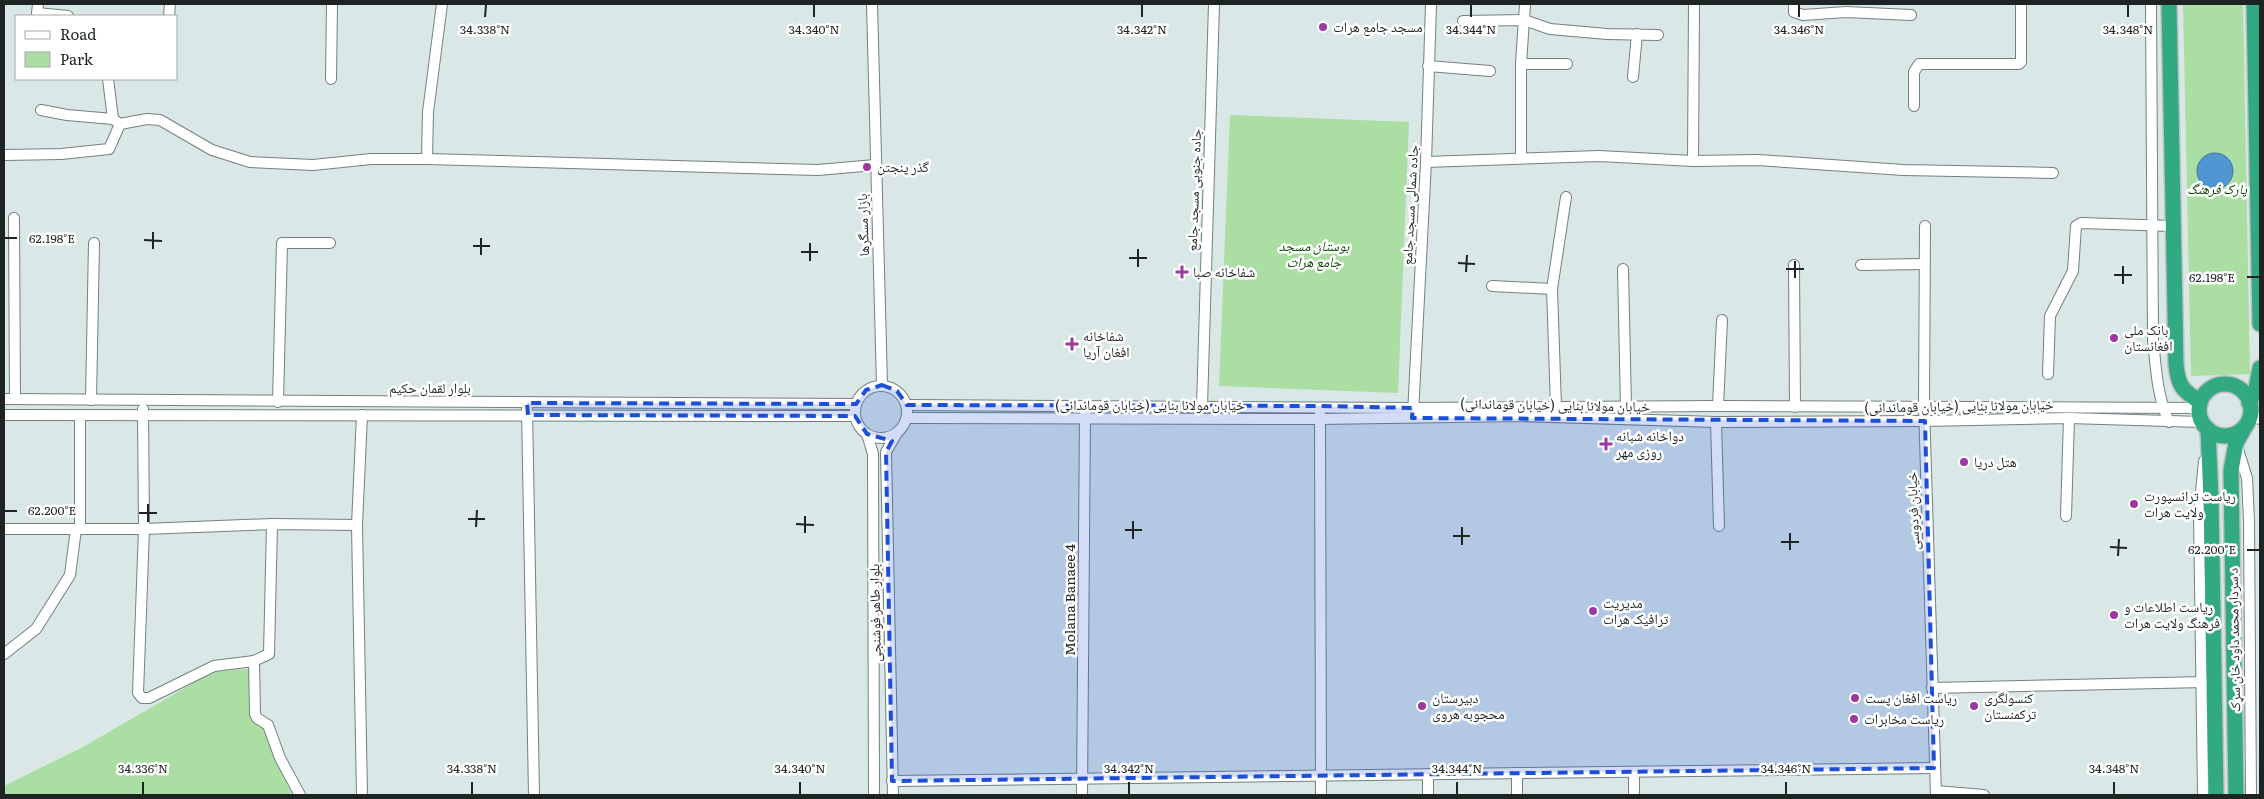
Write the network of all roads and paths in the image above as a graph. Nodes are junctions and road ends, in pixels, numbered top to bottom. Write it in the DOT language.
graph roads {
  1 [pos="38,4"];
  2 [pos="332,4"];
  3 [pos="442,4"];
  4 [pos="872,4"];
  5 [pos="1214,4"];
  6 [pos="1431,4"];
  7 [pos="1525,4"];
  8 [pos="1694,4"];
  9 [pos="1794,4"];
  10 [pos="2021,4"];
  11 [pos="2152,4"];
  12 [pos="2169,4"];
  13 [pos="2254,4"];
  14 [pos="58,15"];
  15 [pos="1911,15"];
  16 [pos="1524,20"];
  17 [pos="1463,21"];
  18 [pos="1637,34"];
  19 [pos="1658,35"];
  20 [pos="1521,64"];
  21 [pos="1567,64"];
  22 [pos="1428,66"];
  23 [pos="1490,71"];
  24 [pos="1633,77"];
  25 [pos="331,79"];
  26 [pos="108,80"];
  27 [pos="1914,106"];
  28 [pos="41,110"];
  29 [pos="116,121"];
  30 [pos="4,155"];
  31 [pos="1521,158"];
  32 [pos="427,159"];
  33 [pos="1693,161"];
  34 [pos="1426,162"];
  35 [pos="875,166"];
  36 [pos="2053,173"];
  37 [pos="1566,197"];
  38 [pos="14,218"];
  39 [pos="1925,226"];
  40 [pos="2152,226"];
  41 [pos="2172,226"];
  42 [pos="94,243"];
  43 [pos="330,243"];
  44 [pos="1924,264"];
  45 [pos="1794,265"];
  46 [pos="1861,265"];
  47 [pos="1623,269"];
  48 [pos="1492,286"];
  49 [pos="1552,289"];
  50 [pos="1722,320"];
  51 [pos="2260,324"];
  52 [pos="2260,368"];
  53 [pos="2048,374"];
  54 [pos="882,385"];
  55 [pos="4,399"];
  56 [pos="15,399"];
  57 [pos="91,400"];
  58 [pos="143,401"];
  59 [pos="278,402"];
  60 [pos="527,403"];
  61 [pos="856,404"];
  62 [pos="906,405"];
  63 [pos="1085,406"];
  64 [pos="1202,406"];
  65 [pos="1321,406"];
  66 [pos="1718,406"];
  67 [pos="1924,406"];
  68 [pos="1626,407"];
  69 [pos="1795,407"];
  70 [pos="2162,407"];
  71 [pos="1556,408"];
  72 [pos="1413,413"];
  73 [pos="143,414"];
  74 [pos="4,415"];
  75 [pos="80,415"];
  76 [pos="362,415"];
  77 [pos="528,415"];
  78 [pos="855,416"];
  79 [pos="2251,416"];
  80 [pos="907,418"];
  81 [pos="2069,418"];
  82 [pos="1084,419"];
  83 [pos="1319,419"];
  84 [pos="1925,421"];
  85 [pos="2203,421"];
  86 [pos="1716,422"];
  87 [pos="2169,422"];
  88 [pos="897,433"];
  89 [pos="867,434"];
  90 [pos="2236,443"];
  91 [pos="2066,516"];
  92 [pos="272,524"];
  93 [pos="357,524"];
  94 [pos="1719,526"];
  95 [pos="4,529"];
  96 [pos="78,529"];
  97 [pos="144,529"];
  98 [pos="4,654"];
  99 [pos="254,661"];
  100 [pos="2208,682"];
  101 [pos="1932,688"];
  102 [pos="1934,768"];
  103 [pos="1634,772"];
  104 [pos="1517,773"];
  105 [pos="1428,774"];
  106 [pos="1321,775"];
  107 [pos="1082,778"];
  108 [pos="892,781"];
  109 [pos="1936,793"];
  110 [pos="300,795"];
  111 [pos="362,795"];
  112 [pos="534,795"];
  113 [pos="874,795"];
  114 [pos="893,795"];
  115 [pos="1082,795"];
  116 [pos="1321,795"];
  117 [pos="1428,795"];
  118 [pos="1517,795"];
  119 [pos="1634,795"];
  120 [pos="1984,795"];
  121 [pos="2203,795"];
  122 [pos="2216,795"];
  123 [pos="2236,795"];
  124 [pos="2252,795"];
  1 -- 14 [label="street"];
  2 -- 25 [label="street"];
  3 -- 32 [label="street"];
  4 -- 35 [label="street, بازار مسگرها"];
  5 -- 64 [label="street, جاده جنوبی مسجد جامع"];
  6 -- 22 [label="street, جاده شمالی مسجد جامع"];
  7 -- 16 [label="street"];
  8 -- 33 [label="street"];
  9 -- 15 [label="street"];
  10 -- 27 [label="street"];
  11 -- 40 [label="street"];
  12 -- 41 [label="highway"];
  13 -- 51 [label="highway"];
  16 -- 17 [label="street"];
  16 -- 18 [label="street"];
  16 -- 20 [label="street"];
  18 -- 19 [label="street"];
  18 -- 24 [label="street"];
  20 -- 21 [label="street"];
  20 -- 31 [label="street"];
  22 -- 23 [label="street"];
  22 -- 34 [label="street, جاده شمالی مسجد جامع"];
  26 -- 29 [label="street"];
  28 -- 29 [label="street"];
  29 -- 30 [label="street"];
  29 -- 32 [label="street"];
  31 -- 33 [label="street"];
  31 -- 34 [label="street"];
  32 -- 35 [label="street"];
  33 -- 36 [label="street"];
  34 -- 72 [label="street, جاده شمالی مسجد جامع"];
  35 -- 54 [label="street, بازار مسگرها"];
  37 -- 49 [label="street"];
  38 -- 56 [label="street"];
  39 -- 44 [label="street, خیابان فردوسی"];
  40 -- 41 [label="street"];
  40 -- 53 [label="street"];
  40 -- 70 [label="street"];
  41 -- 85 [label="highway"];
  42 -- 57 [label="street"];
  43 -- 59 [label="street"];
  44 -- 46 [label="street"];
  44 -- 67 [label="street, خیابان فردوسی"];
  45 -- 69 [label="street"];
  47 -- 68 [label="street"];
  48 -- 49 [label="street"];
  49 -- 71 [label="street"];
  50 -- 66 [label="street"];
  52 -- 79 [label="highway, د سردار محمد داود خان سړک"];
  54 -- 61 [label="street"];
  54 -- 62 [label="street"];
  55 -- 56 [label="street, بلوار لقمان حکیم"];
  56 -- 57 [label="street, بلوار لقمان حکیم"];
  57 -- 58 [label="street, بلوار لقمان حکیم"];
  58 -- 59 [label="street, بلوار لقمان حکیم"];
  58 -- 73 [label="street"];
  59 -- 60 [label="street, بلوار لقمان حکیم"];
  60 -- 61 [label="street, بلوار لقمان حکیم"];
  60 -- 77 [label="street"];
  61 -- 78 [label="street"];
  62 -- 63 [label="street, خیابان مولانا بنایی (خیابان قوماندانی)"];
  62 -- 80 [label="street"];
  63 -- 64 [label="street, خیابان مولانا بنایی (خیابان قوماندانی)"];
  63 -- 82 [label="street, Molana Banaee 4"];
  64 -- 65 [label="street, خیابان مولانا بنایی (خیابان قوماندانی)"];
  65 -- 72 [label="street, خیابان مولانا بنایی (خیابان قوماندانی)"];
  65 -- 83 [label="street"];
  66 -- 68 [label="street, خیابان مولانا بنایی (خیابان قوماندانی)"];
  66 -- 69 [label="street, خیابان مولانا بنایی (خیابان قوماندانی)"];
  67 -- 69 [label="street, خیابان مولانا بنایی (خیابان قوماندانی)"];
  67 -- 70 [label="street, خیابان مولانا بنایی (خیابان قوماندانی)"];
  67 -- 84 [label="street, خیابان فردوسی"];
  68 -- 71 [label="street, خیابان مولانا بنایی (خیابان قوماندانی)"];
  70 -- 85 [label="street, خیابان مولانا بنایی (خیابان قوماندانی)"];
  70 -- 87 [label="street"];
  71 -- 72 [label="street, خیابان مولانا بنایی (خیابان قوماندانی)"];
  72 -- 83 [label="street, خیابان مولانا بنایی (خیابان قوماندانی)"];
  72 -- 86 [label="street, خیابان مولانا بنایی (خیابان قوماندانی)"];
  73 -- 75 [label="street, بلوار لقمان حکیم"];
  73 -- 76 [label="street, بلوار لقمان حکیم"];
  73 -- 97 [label="street"];
  74 -- 75 [label="street, بلوار لقمان حکیم"];
  75 -- 96 [label="street"];
  76 -- 77 [label="street, بلوار لقمان حکیم"];
  76 -- 93 [label="street"];
  77 -- 78 [label="street, بلوار لقمان حکیم"];
  77 -- 112 [label="street"];
  78 -- 89 [label="street"];
  79 -- 85 [label="highway"];
  79 -- 85 [label="highway"];
  79 -- 90 [label="highway, د سردار محمد داود خان سړک"];
  80 -- 82 [label="street, خیابان مولانا بنایی (خیابان قوماندانی)"];
  80 -- 88 [label="street"];
  81 -- 84 [label="street, خیابان مولانا بنایی (خیابان قوماندانی)"];
  81 -- 87 [label="street, خیابان مولانا بنایی (خیابان قوماندانی)"];
  81 -- 91 [label="street"];
  82 -- 83 [label="street, خیابان مولانا بنایی (خیابان قوماندانی)"];
  82 -- 107 [label="street, Molana Banaee 4"];
  83 -- 106 [label="street"];
  84 -- 86 [label="street, خیابان مولانا بنایی (خیابان قوماندانی)"];
  84 -- 101 [label="street, خیابان فردوسی"];
  85 -- 87 [label="street, خیابان مولانا بنایی (خیابان قوماندانی)"];
  85 -- 100 [label="highway, د سردار محمد داود خان سړک"];
  86 -- 94 [label="street"];
  88 -- 89 [label="street"];
  88 -- 108 [label="street, بلوار طاهر فوشنجی"];
  89 -- 113 [label="street, بلوار طاهر فوشنجی"];
  90 -- 123 [label="highway, د سردار محمد داود خان سړک"];
  90 -- 124 [label="street"];
  92 -- 93 [label="street"];
  92 -- 97 [label="street"];
  92 -- 99 [label="street"];
  93 -- 111 [label="street"];
  95 -- 96 [label="street"];
  96 -- 97 [label="street"];
  96 -- 98 [label="street"];
  97 -- 99 [label="street"];
  99 -- 110 [label="street"];
  100 -- 101 [label="street"];
  100 -- 121 [label="street, د سردار محمد داود خان سړک"];
  100 -- 122 [label="highway, د سردار محمد داود خان سړک"];
  101 -- 102 [label="street, خیابان فردوسی"];
  102 -- 103 [label="street"];
  102 -- 109 [label="street, خیابان فردوسی"];
  103 -- 104 [label="street"];
  103 -- 119 [label="street"];
  104 -- 105 [label="street"];
  104 -- 118 [label="street"];
  105 -- 106 [label="street"];
  105 -- 117 [label="street"];
  106 -- 107 [label="street"];
  106 -- 116 [label="street"];
  107 -- 108 [label="street"];
  107 -- 115 [label="street, Molana Banaee 4"];
  108 -- 114 [label="street, بلوار طاهر فوشنجی"];
  109 -- 120 [label="street"];
}
